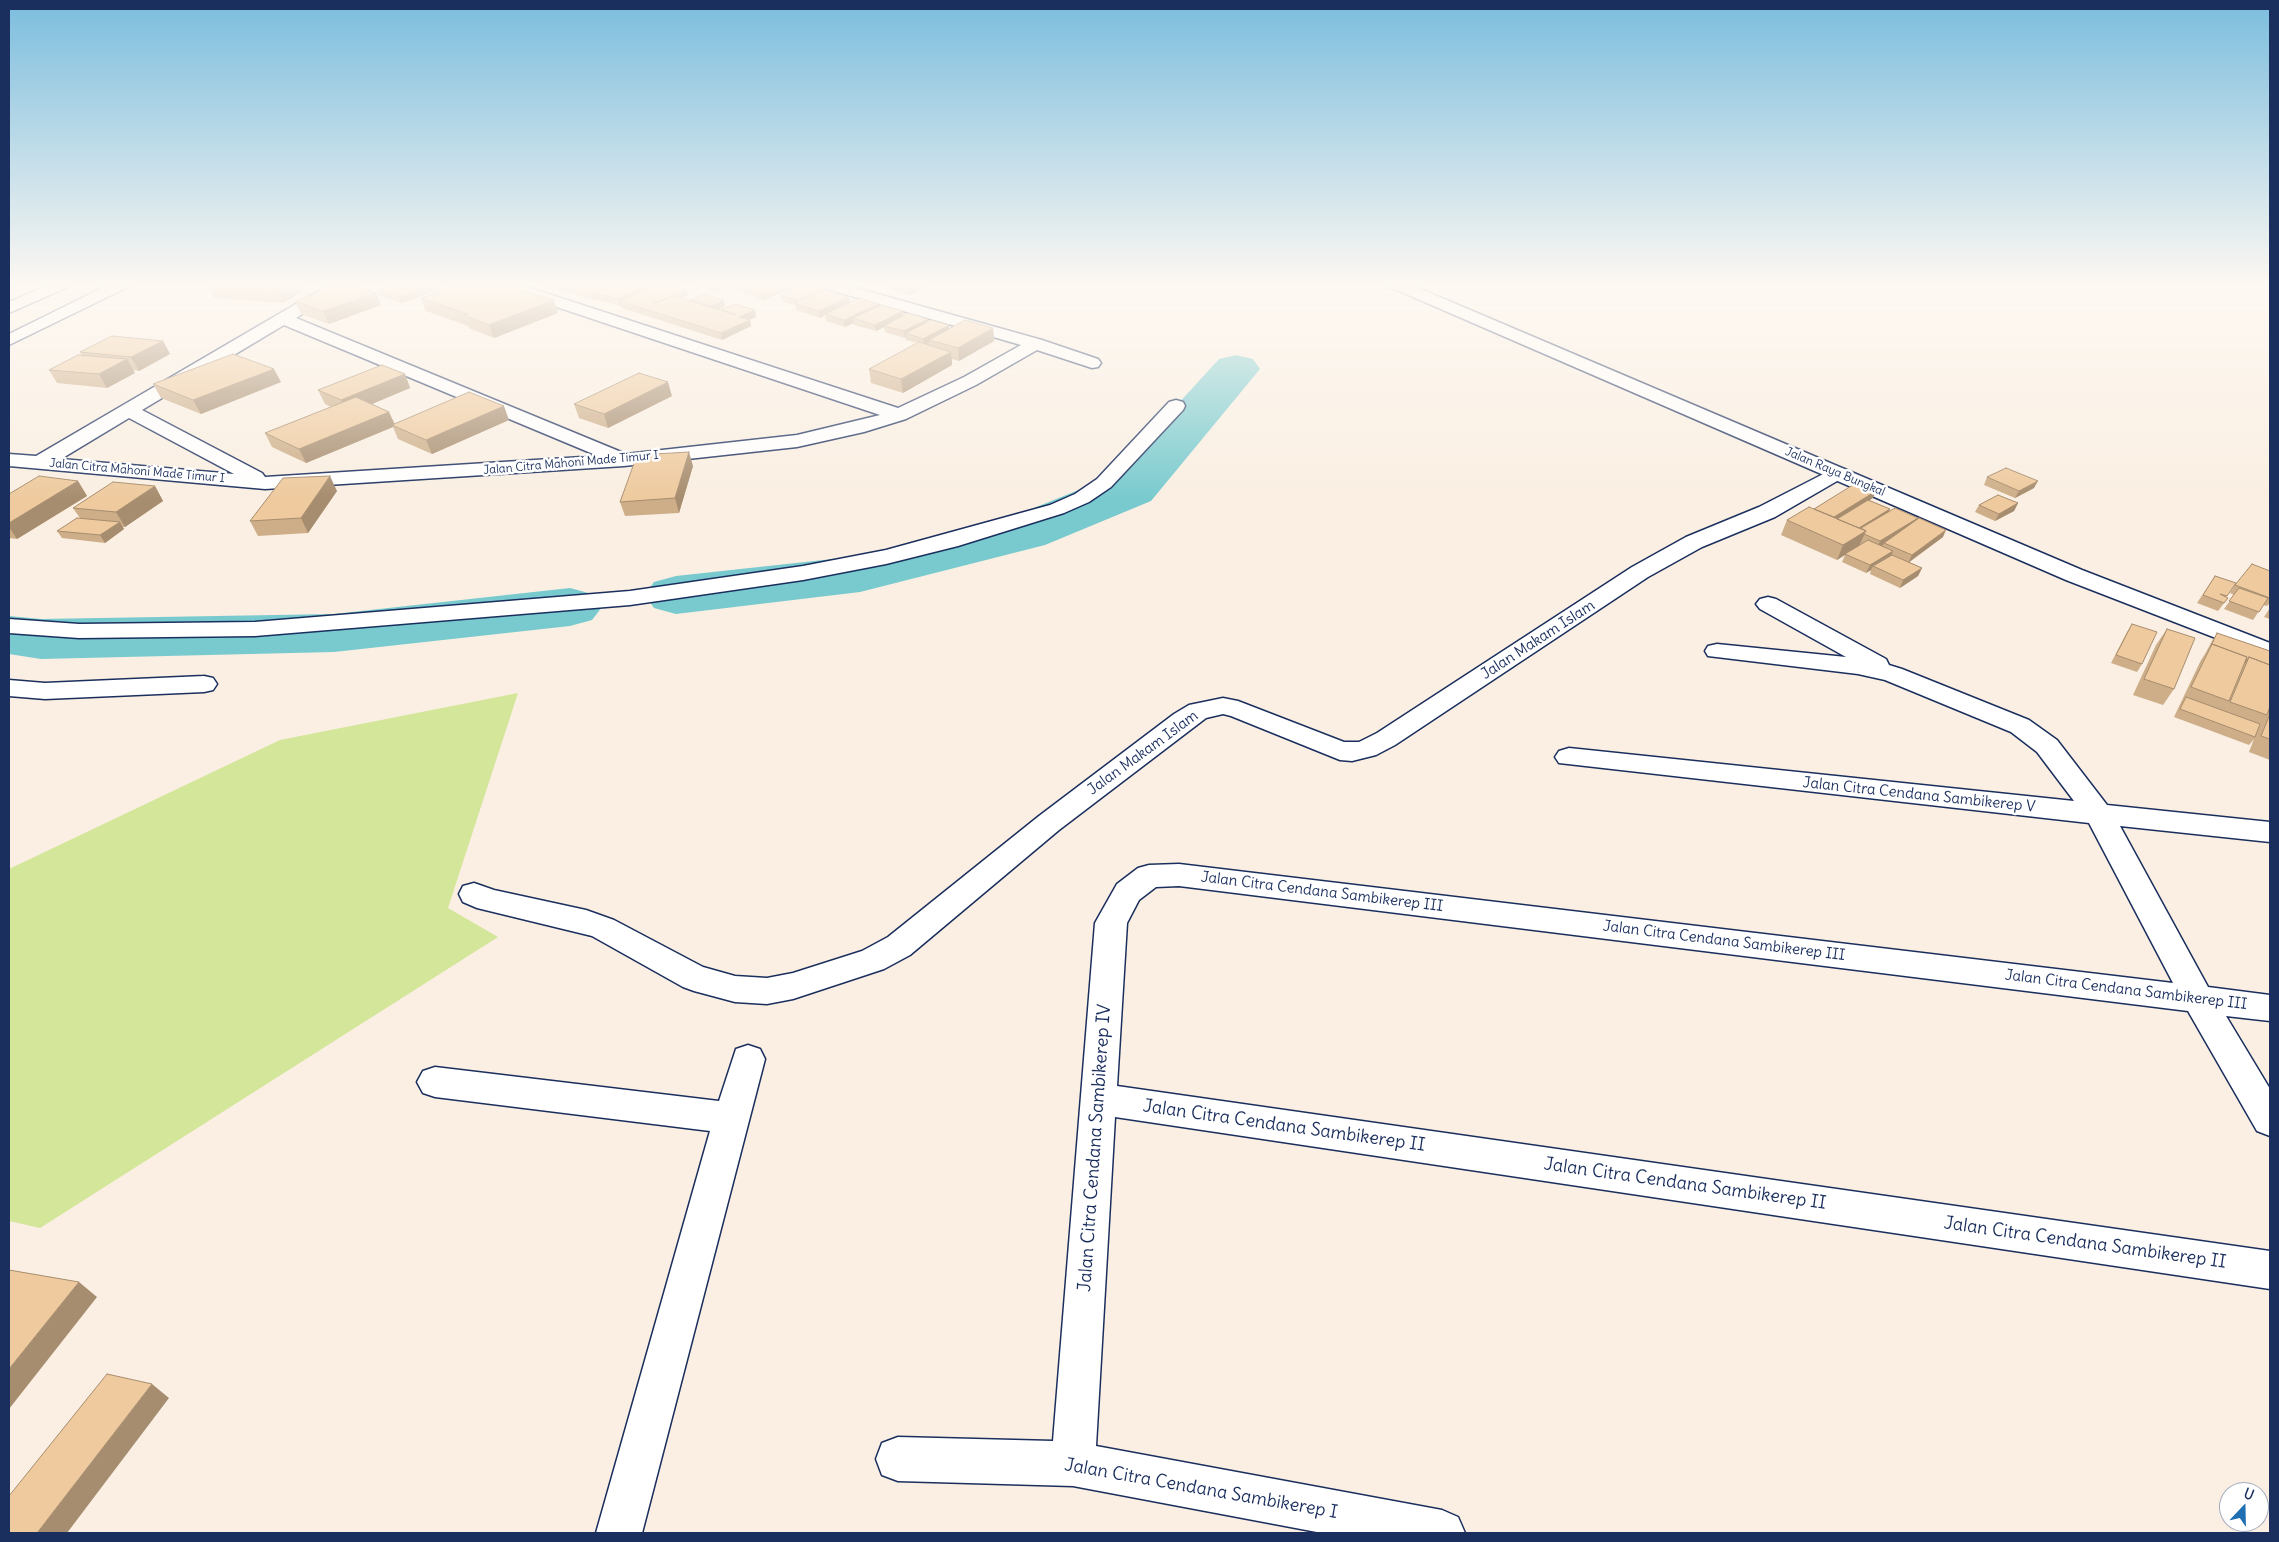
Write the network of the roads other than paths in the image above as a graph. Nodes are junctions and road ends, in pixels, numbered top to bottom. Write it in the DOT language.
graph roads {
  1 [pos="220,356"];
  2 [pos="374,356"];
  3 [pos="720,356"];
  4 [pos="1015,356"];
  5 [pos="1071,356"];
  6 [pos="1564,356"];
  7 [pos="1092,363"];
  8 [pos="1176,406"];
  9 [pos="130,410"];
  10 [pos="899,415"];
  11 [pos="9,460"];
  12 [pos="624,460"];
  13 [pos="39,463"];
  14 [pos="1837,473"];
  15 [pos="265,482"];
  16 [pos="1768,604"];
  17 [pos="9,626"];
  18 [pos="1717,651"];
  19 [pos="2270,652"];
  20 [pos="1893,674"];
  21 [pos="204,684"];
  22 [pos="9,688"];
  23 [pos="1569,757"];
  24 [pos="2099,814"];
  25 [pos="2270,832"];
  26 [pos="1178,875"];
  27 [pos="474,894"];
  28 [pos="2198,999"];
  29 [pos="2270,1008"];
  30 [pos="748,1059"];
  31 [pos="435,1082"];
  32 [pos="1099,1099"];
  33 [pos="732,1118"];
  34 [pos="2270,1120"];
  35 [pos="2270,1270"];
  36 [pos="898,1459"];
  37 [pos="1073,1464"];
  38 [pos="619,1533"];
  39 [pos="1442,1533"];
  1 -- 9 [label="street"];
  2 -- 12 [label="street"];
  3 -- 10 [label="street"];
  4 -- 10 [label="street, Jalan Citra Mahoni Made Timur I"];
  5 -- 7 [label="street"];
  6 -- 14 [label="street, Jalan Raya Bungkal"];
  8 -- 17 [label="street"];
  9 -- 13 [label="street"];
  9 -- 15 [label="street, Jalan Citra Mahoni Made Timur I"];
  10 -- 12 [label="street, Jalan Citra Mahoni Made Timur I"];
  11 -- 13 [label="street, Jalan Citra Mahoni Made Timur I"];
  12 -- 15 [label="street, Jalan Citra Mahoni Made Timur I"];
  13 -- 15 [label="street, Jalan Citra Mahoni Made Timur I"];
  14 -- 19 [label="street, Jalan Raya Bungkal"];
  14 -- 27 [label="street, Jalan Makam Islam"];
  16 -- 20 [label="street"];
  18 -- 20 [label="street"];
  20 -- 24 [label="street"];
  21 -- 22 [label="street"];
  23 -- 24 [label="street, Jalan Citra Cendana Sambikerep V"];
  24 -- 25 [label="street, Jalan Citra Cendana Sambikerep V"];
  24 -- 28 [label="street"];
  26 -- 28 [label="street, Jalan Citra Cendana Sambikerep III"];
  26 -- 32 [label="street, Jalan Citra Cendana Sambikerep IV"];
  28 -- 29 [label="street, Jalan Citra Cendana Sambikerep III"];
  28 -- 34 [label="street"];
  30 -- 33 [label="street"];
  31 -- 33 [label="street"];
  32 -- 35 [label="street, Jalan Citra Cendana Sambikerep II"];
  32 -- 37 [label="street, Jalan Citra Cendana Sambikerep IV"];
  33 -- 38 [label="street"];
  36 -- 37 [label="street, Jalan Citra Cendana Sambikerep I"];
  37 -- 39 [label="street, Jalan Citra Cendana Sambikerep I"];
}
